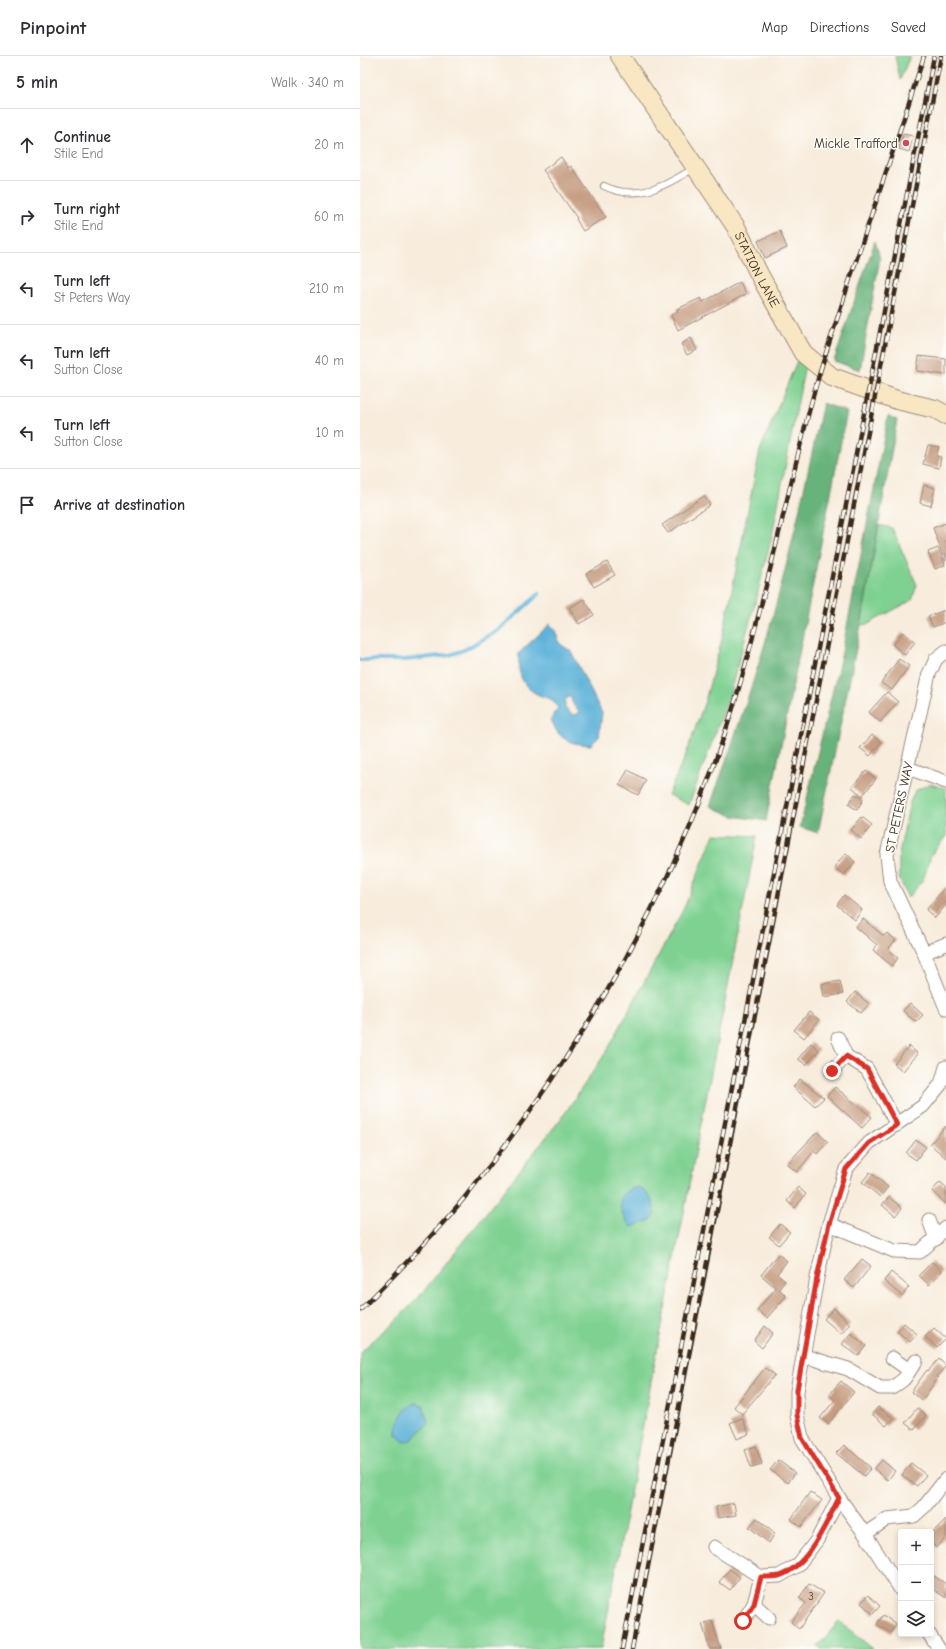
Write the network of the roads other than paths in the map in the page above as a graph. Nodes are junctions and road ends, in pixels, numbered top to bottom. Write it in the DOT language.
graph roads {
  1 [pos="620,56"];
  2 [pos="695,167"];
  3 [pos="604,186"];
  4 [pos="946,415"];
  5 [pos="946,651"];
  6 [pos="908,768"];
  7 [pos="946,782"];
  8 [pos="946,944"];
  9 [pos="924,953"];
  10 [pos="946,1008"];
  11 [pos="838,1038"];
  12 [pos="846,1056"];
  13 [pos="946,1067"];
  14 [pos="832,1071"];
  15 [pos="897,1125"];
  16 [pos="929,1220"];
  17 [pos="829,1224"];
  18 [pos="946,1228"];
  19 [pos="936,1238"];
  20 [pos="804,1356"];
  21 [pos="892,1358"];
  22 [pos="946,1480"];
  23 [pos="839,1498"];
  24 [pos="865,1534"];
  25 [pos="714,1547"];
  26 [pos="761,1577"];
  27 [pos="898,1585"];
  28 [pos="754,1604"];
  29 [pos="769,1618"];
  30 [pos="743,1621"];
  31 [pos="931,1637"];
  32 [pos="939,1649"];
  1 -- 2 [label="street, STATION LANE"];
  2 -- 3 [label="lane"];
  2 -- 4 [label="street, STATION LANE"];
  5 -- 6 [label="street, ST PETERS WAY"];
  6 -- 7 [label="street"];
  6 -- 9 [label="street, ST PETERS WAY"];
  8 -- 9 [label="street"];
  9 -- 10 [label="street, ST PETERS WAY"];
  11 -- 12 [label="street"];
  12 -- 14 [label="street"];
  12 -- 15 [label="street"];
  13 -- 15 [label="street"];
  15 -- 17 [label="street"];
  16 -- 19 [label="street"];
  17 -- 19 [label="street"];
  17 -- 20 [label="street"];
  18 -- 19 [label="street"];
  20 -- 21 [label="street"];
  20 -- 23 [label="street"];
  22 -- 24 [label="street"];
  23 -- 24 [label="street"];
  23 -- 26 [label="street"];
  24 -- 27 [label="street"];
  25 -- 26 [label="street"];
  26 -- 28 [label="street"];
  28 -- 29 [label="street"];
  28 -- 30 [label="street"];
  31 -- 32 [label="street"];
}
